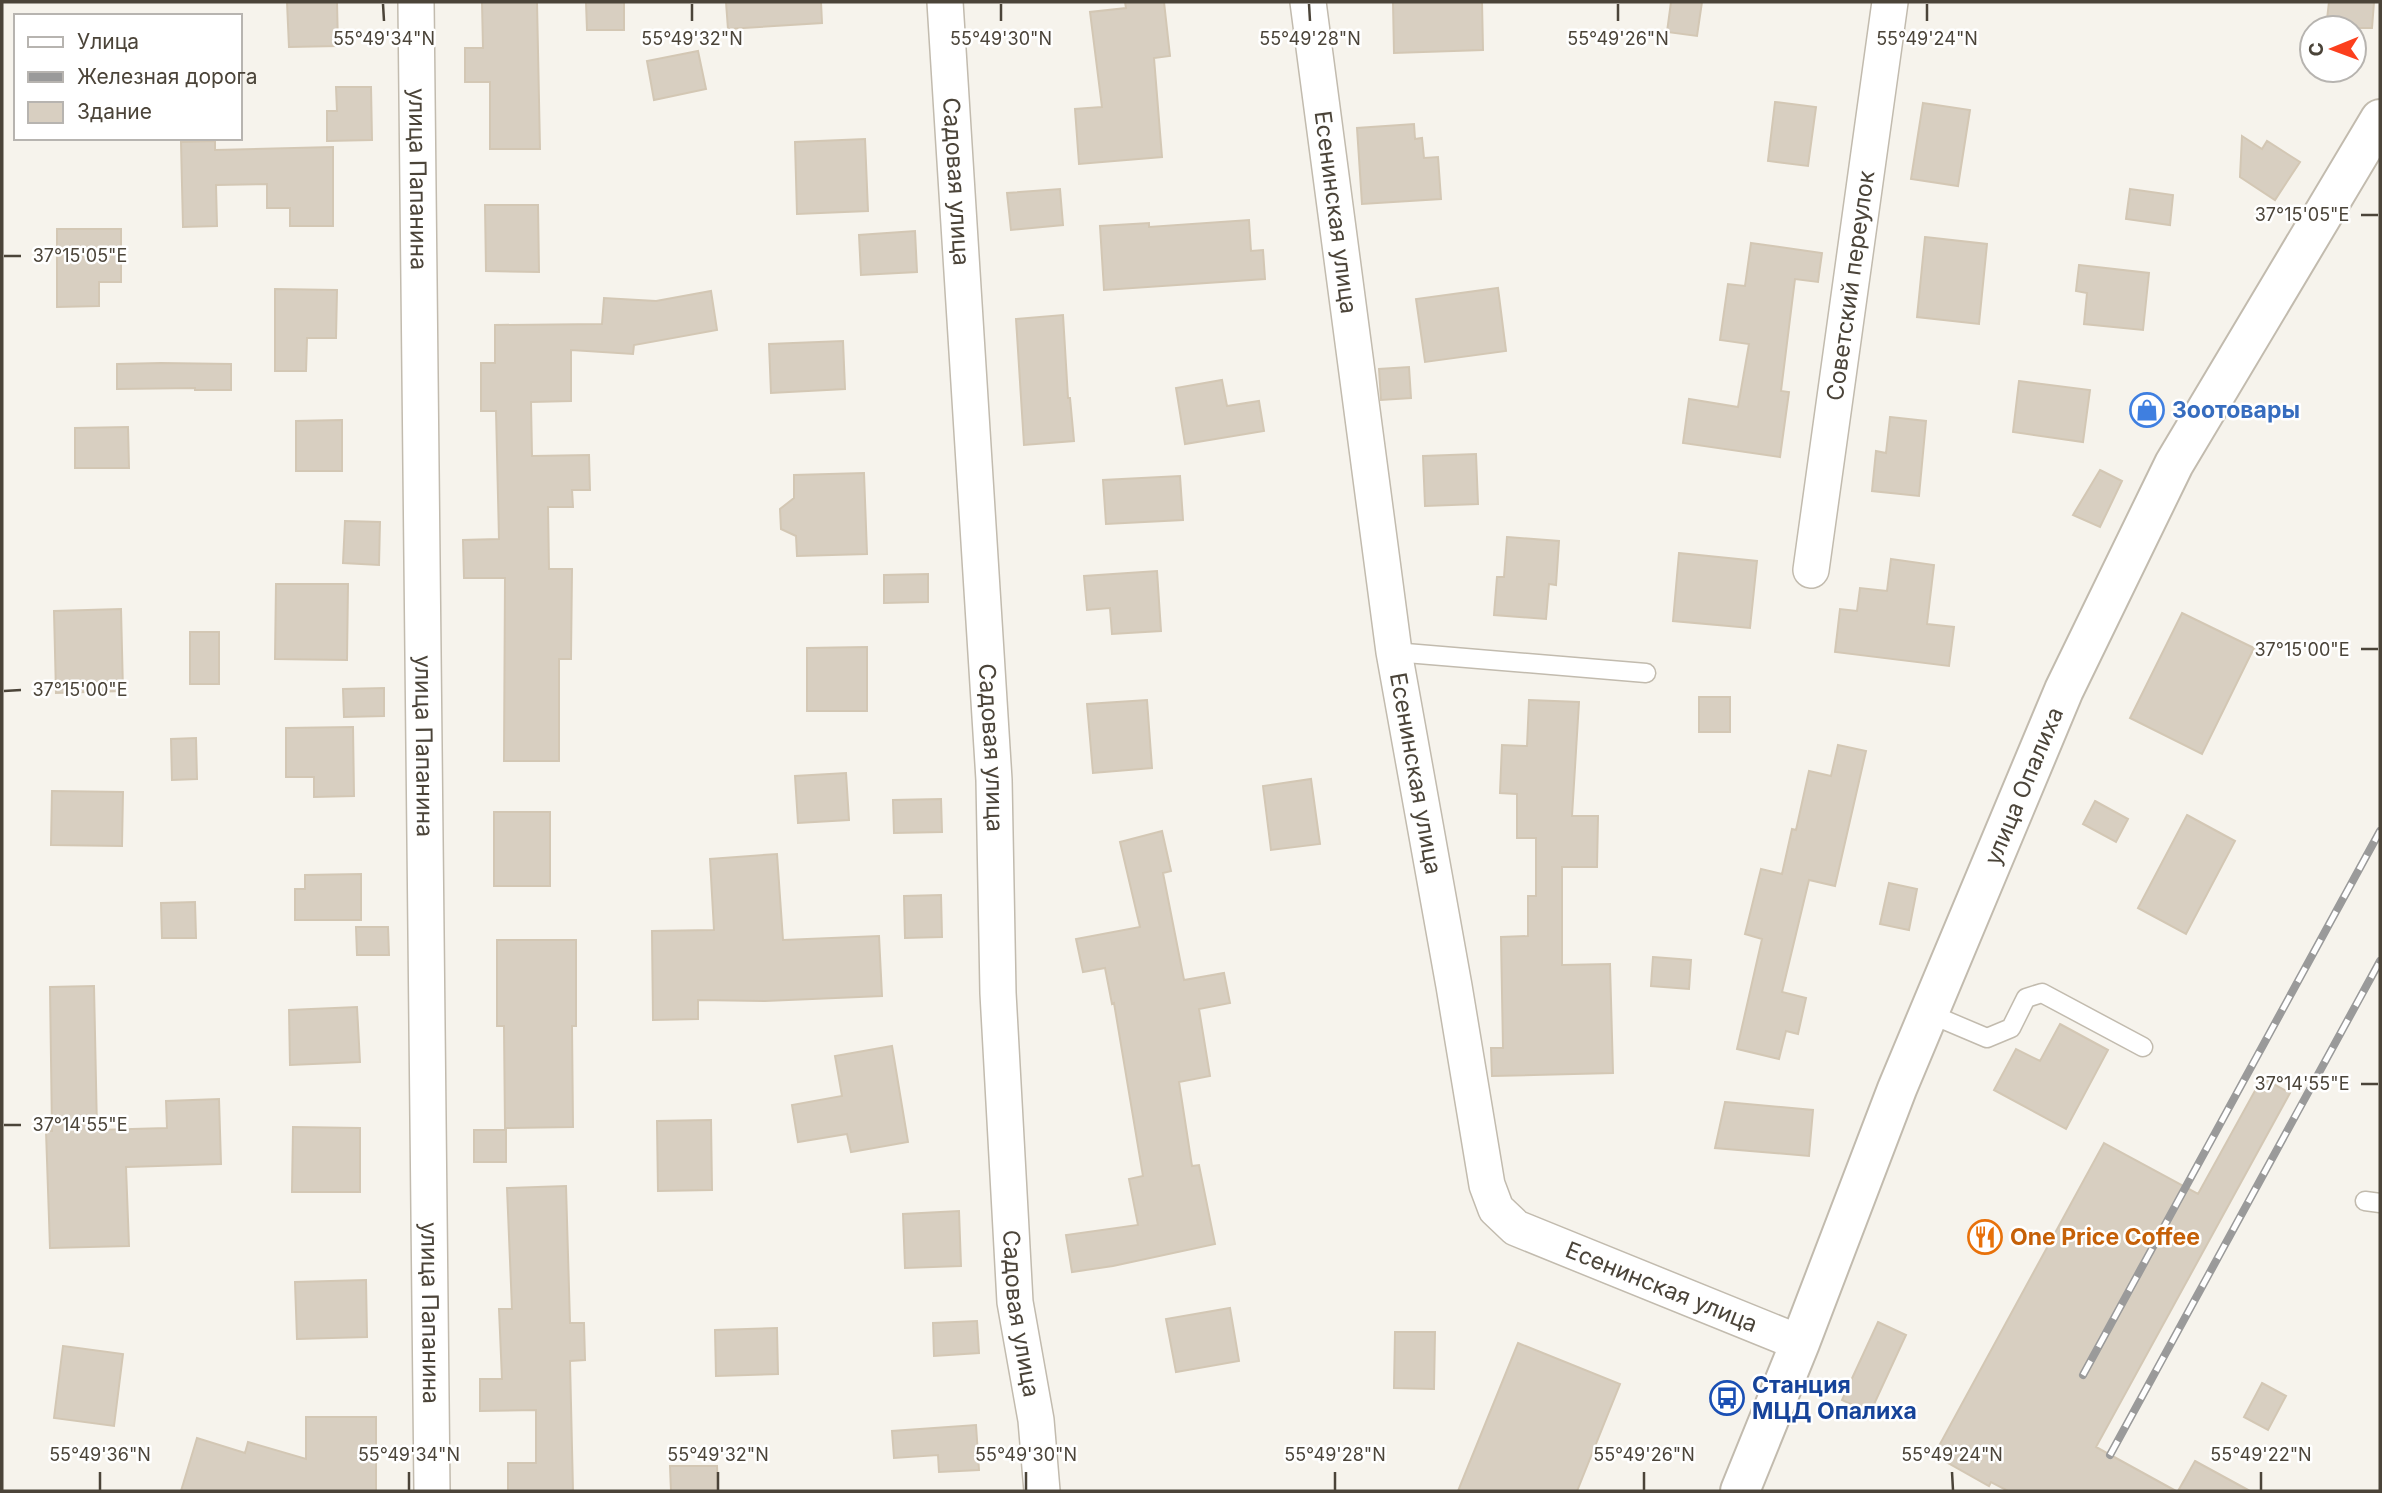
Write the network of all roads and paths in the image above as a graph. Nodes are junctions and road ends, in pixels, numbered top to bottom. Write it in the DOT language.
graph roads {
  1 [pos="416,2"];
  2 [pos="945,2"];
  3 [pos="1308,2"];
  4 [pos="1890,2"];
  5 [pos="2380,119"];
  6 [pos="1811,570"];
  7 [pos="1394,652"];
  8 [pos="1646,673"];
  9 [pos="1928,1013"];
  10 [pos="2143,1047"];
  11 [pos="1800,1343"];
  12 [pos="432,1491"];
  13 [pos="1042,1491"];
  14 [pos="1740,1491"];
  1 -- 12 [label="street, улица Папанина"];
  2 -- 13 [label="street, Садовая улица"];
  3 -- 7 [label="street, Есенинская улица"];
  4 -- 6 [label="street, Советский переулок"];
  5 -- 9 [label="street, улица Опалиха"];
  7 -- 8 [label="lane"];
  7 -- 11 [label="street, Есенинская улица"];
  9 -- 10 [label="lane"];
  9 -- 11 [label="street, улица Опалиха"];
  11 -- 14 [label="street, улица Опалиха"];
}
